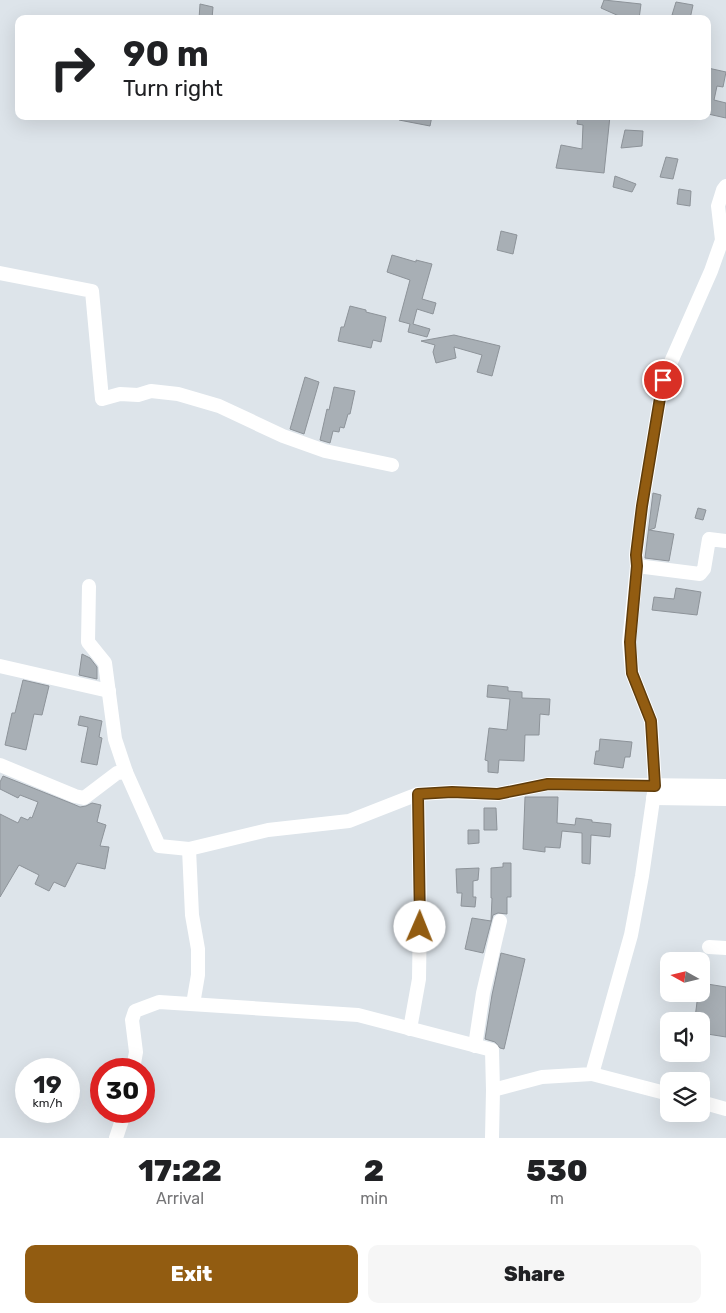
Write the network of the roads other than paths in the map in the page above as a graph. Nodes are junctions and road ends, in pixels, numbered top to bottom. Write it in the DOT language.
graph roads {
  1 [pos="726,186"];
  2 [pos="0,273"];
  3 [pos="392,465"];
  4 [pos="726,541"];
  5 [pos="637,566"];
  6 [pos="89,586"];
  7 [pos="0,666"];
  8 [pos="109,691"];
  9 [pos="0,765"];
  10 [pos="126,772"];
  11 [pos="726,786"];
  12 [pos="654,792"];
  13 [pos="418,794"];
  14 [pos="726,799"];
  15 [pos="189,849"];
  16 [pos="500,921"];
  17 [pos="709,947"];
  18 [pos="726,948"];
  19 [pos="193,1004"];
  20 [pos="410,1029"];
  21 [pos="475,1046"];
  22 [pos="135,1058"];
  23 [pos="592,1074"];
  24 [pos="494,1090"];
  25 [pos="660,1092"];
  26 [pos="710,1105"];
  27 [pos="726,1109"];
  28 [pos="120,1123"];
  29 [pos="116,1138"];
  30 [pos="492,1138"];
  1 -- 5 [label="street"];
  2 -- 3 [label="street"];
  4 -- 5 [label="street"];
  5 -- 12 [label="street"];
  6 -- 8 [label="street"];
  7 -- 8 [label="street"];
  8 -- 10 [label="street"];
  9 -- 10 [label="street"];
  10 -- 15 [label="street"];
  11 -- 12 [label="street"];
  12 -- 13 [label="street"];
  12 -- 14 [label="street"];
  12 -- 23 [label="street"];
  13 -- 15 [label="street"];
  13 -- 20 [label="street"];
  15 -- 19 [label="street"];
  16 -- 21 [label="street"];
  17 -- 18 [label="street"];
  19 -- 20 [label="street"];
  19 -- 22 [label="street"];
  20 -- 21 [label="street"];
  21 -- 24 [label="street"];
  23 -- 24 [label="street"];
  23 -- 25 [label="street"];
  24 -- 30 [label="street"];
  26 -- 27 [label="street"];
  28 -- 29 [label="street"];
}
